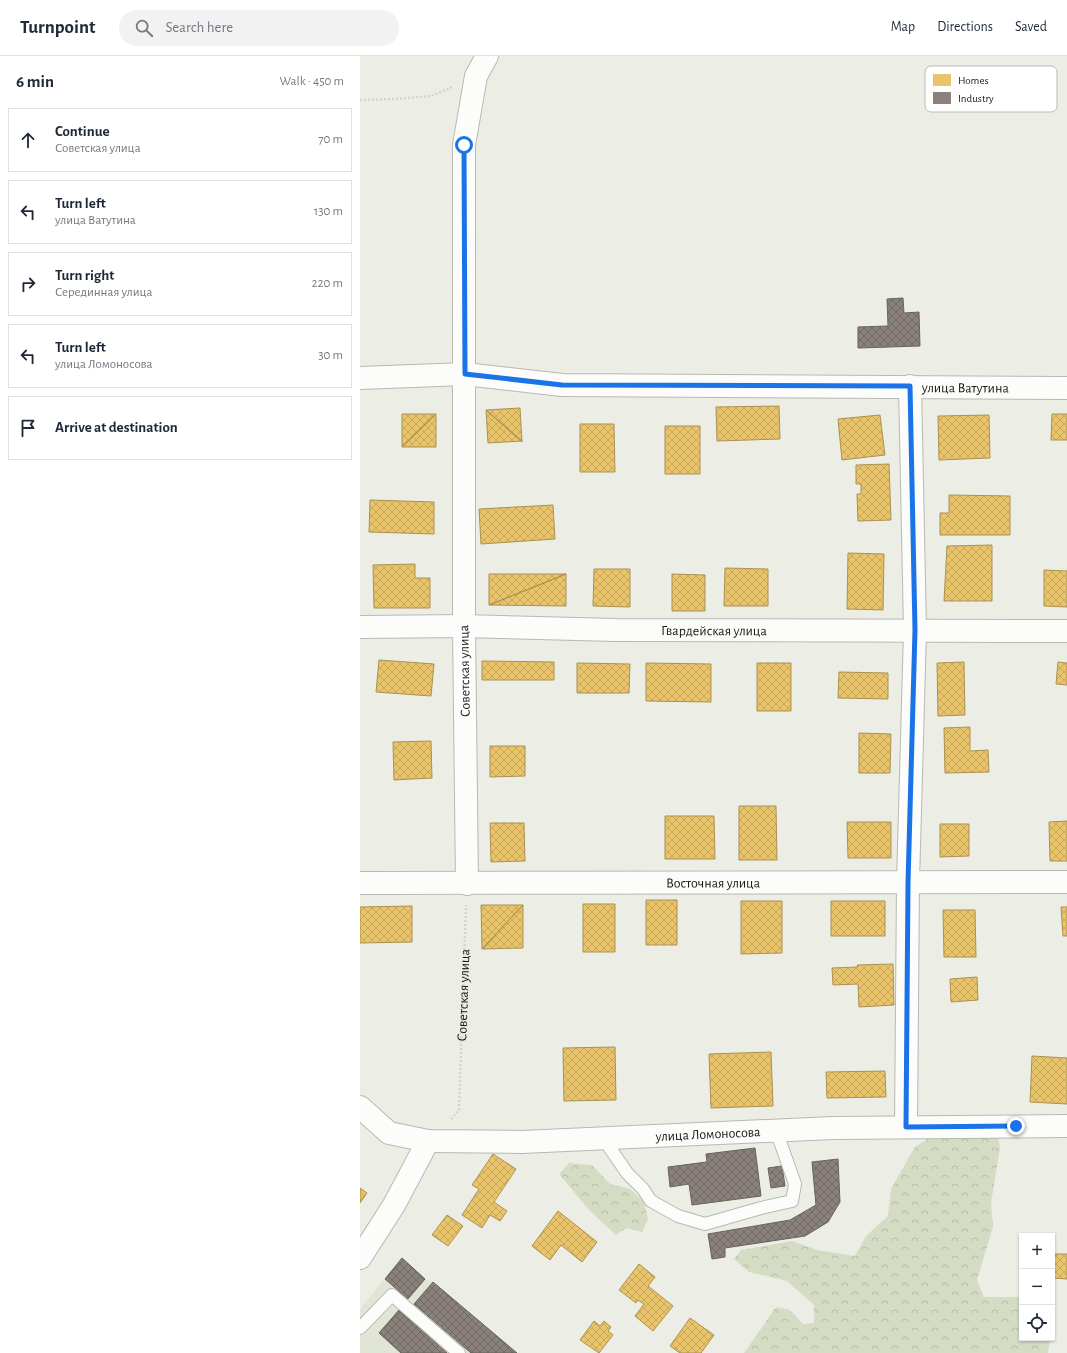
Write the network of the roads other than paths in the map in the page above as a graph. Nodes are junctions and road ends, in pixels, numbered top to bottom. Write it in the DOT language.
graph roads {
  1 [pos="487,56"];
  2 [pos="465,374"];
  3 [pos="360,378"];
  4 [pos="910,386"];
  5 [pos="1067,388"];
  6 [pos="464,626"];
  7 [pos="360,627"];
  8 [pos="915,630"];
  9 [pos="1067,631"];
  10 [pos="1067,882"];
  11 [pos="360,883"];
  12 [pos="908,883"];
  13 [pos="467,884"];
  14 [pos="360,1107"];
  15 [pos="1067,1126"];
  16 [pos="906,1127"];
  17 [pos="776,1130"];
  18 [pos="603,1138"];
  19 [pos="428,1141"];
  20 [pos="360,1258"];
  21 [pos="360,1328"];
  22 [pos="459,1353"];
  1 -- 2 [label="street, Советская улица"];
  2 -- 3 [label="street, улица Ватутина"];
  2 -- 4 [label="street, улица Ватутина"];
  2 -- 6 [label="street, Советская улица"];
  4 -- 5 [label="street, улица Ватутина"];
  4 -- 8 [label="street"];
  6 -- 7 [label="street, Гвардейская улица"];
  6 -- 8 [label="street, Гвардейская улица"];
  6 -- 13 [label="street, Советская улица"];
  8 -- 9 [label="street, Гвардейская улица"];
  8 -- 12 [label="street"];
  10 -- 12 [label="street, Восточная улица"];
  11 -- 13 [label="street, Восточная улица"];
  12 -- 13 [label="street, Восточная улица"];
  12 -- 16 [label="street"];
  14 -- 19 [label="street, улица Ломоносова"];
  15 -- 16 [label="street, улица Ломоносова"];
  16 -- 17 [label="street, улица Ломоносова"];
  17 -- 18 [label="street, улица Ломоносова"];
  17 -- 18 [label="lane"];
  18 -- 19 [label="street, улица Ломоносова"];
  19 -- 20 [label="street"];
  21 -- 22 [label="lane"];
}
